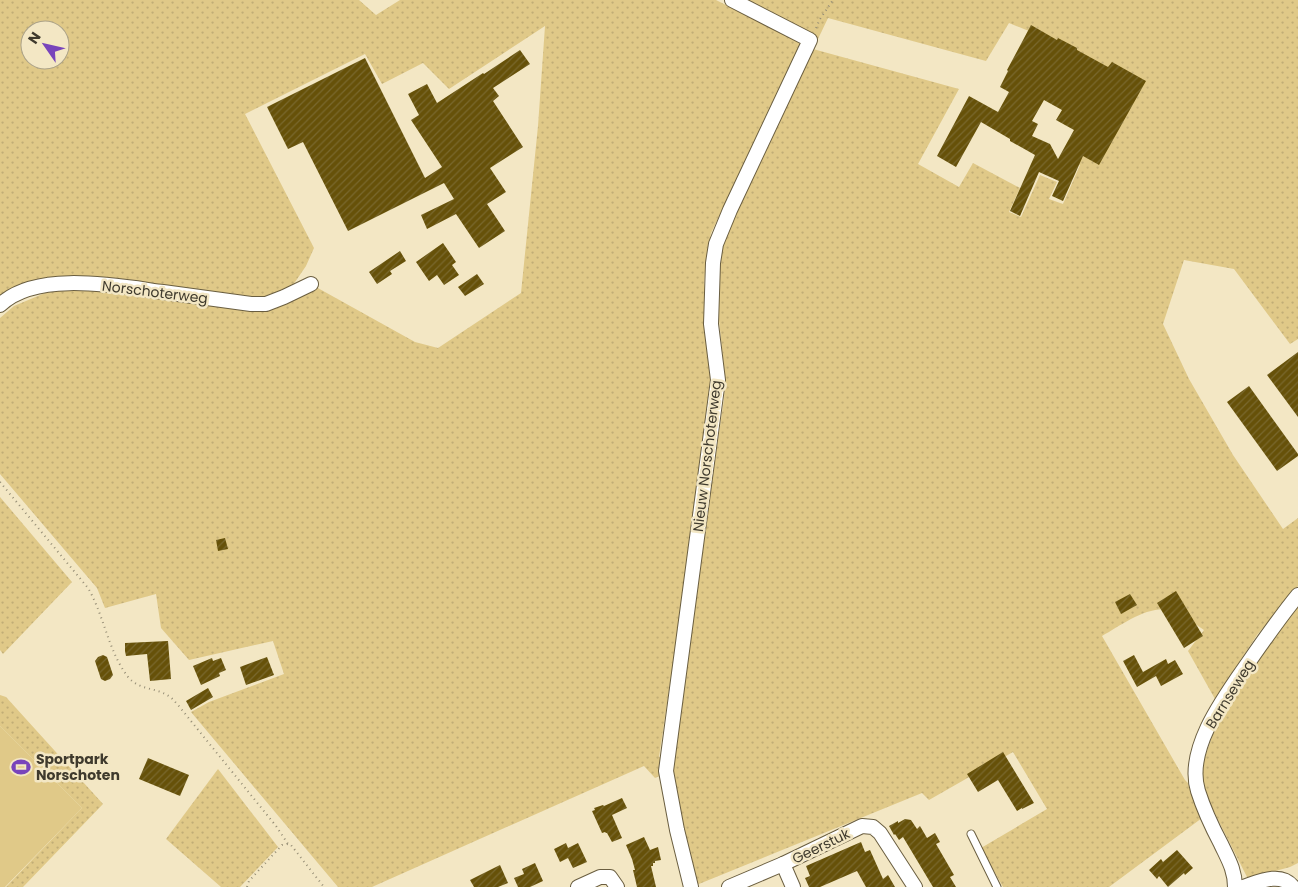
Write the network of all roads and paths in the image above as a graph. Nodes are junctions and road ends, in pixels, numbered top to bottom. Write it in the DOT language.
graph roads {
  1 [pos="732,0"];
  2 [pos="833,0"];
  3 [pos="810,40"];
  4 [pos="311,284"];
  5 [pos="0,305"];
  6 [pos="0,482"];
  7 [pos="1298,595"];
  8 [pos="971,834"];
  9 [pos="288,844"];
  10 [pos="783,864"];
  11 [pos="247,887"];
  12 [pos="324,887"];
  13 [pos="578,887"];
  14 [pos="617,887"];
  15 [pos="691,887"];
  16 [pos="729,887"];
  17 [pos="793,887"];
  18 [pos="915,887"];
  19 [pos="997,887"];
  20 [pos="1235,887"];
  21 [pos="1242,887"];
  22 [pos="1293,887"];
  1 -- 3 [label="street"];
  2 -- 3 [label="path"];
  3 -- 15 [label="street, Nieuw Norschoterweg"];
  4 -- 5 [label="street, Norschoterweg"];
  6 -- 9 [label="path"];
  7 -- 20 [label="street, Barnseweg"];
  8 -- 19 [label="lane"];
  9 -- 11 [label="path"];
  9 -- 12 [label="path"];
  10 -- 16 [label="street, Geerstuk"];
  10 -- 17 [label="street"];
  10 -- 18 [label="street, Geerstuk"];
  13 -- 14 [label="street"];
  21 -- 22 [label="street"];
}
